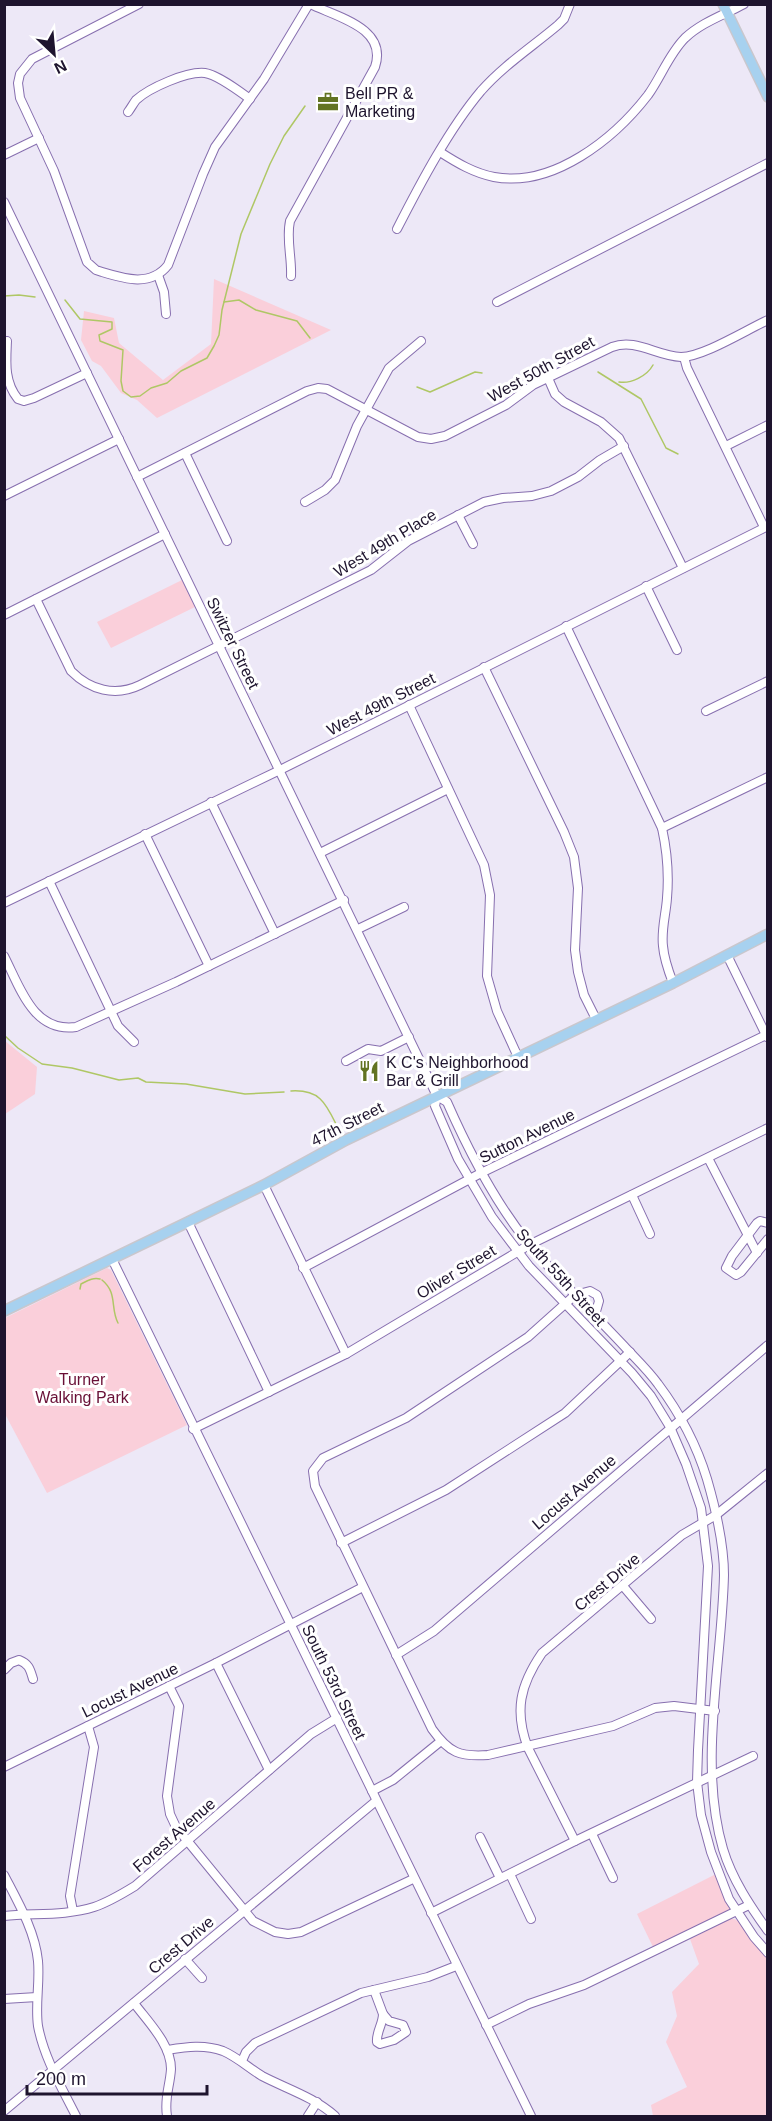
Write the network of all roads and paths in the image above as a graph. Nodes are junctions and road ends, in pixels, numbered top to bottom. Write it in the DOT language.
graph roads {
  1 [pos="139,4"];
  2 [pos="310,4"];
  3 [pos="570,4"];
  4 [pos="744,4"];
  5 [pos="725,9"];
  6 [pos="768,98"];
  7 [pos="250,99"];
  8 [pos="128,112"];
  9 [pos="39,138"];
  10 [pos="440,152"];
  11 [pos="4,155"];
  12 [pos="768,163"];
  13 [pos="4,202"];
  14 [pos="397,229"];
  15 [pos="158,275"];
  16 [pos="291,276"];
  17 [pos="497,302"];
  18 [pos="166,314"];
  19 [pos="768,320"];
  20 [pos="7,341"];
  21 [pos="421,341"];
  22 [pos="684,357"];
  23 [pos="87,373"];
  24 [pos="549,378"];
  25 [pos="366,409"];
  26 [pos="768,425"];
  27 [pos="119,439"];
  28 [pos="624,446"];
  29 [pos="726,446"];
  30 [pos="185,453"];
  31 [pos="137,477"];
  32 [pos="4,496"];
  33 [pos="305,502"];
  34 [pos="458,515"];
  35 [pos="766,526"];
  36 [pos="165,534"];
  37 [pos="227,541"];
  38 [pos="472,544"];
  39 [pos="683,568"];
  40 [pos="646,586"];
  41 [pos="36,599"];
  42 [pos="4,615"];
  43 [pos="566,626"];
  44 [pos="219,646"];
  45 [pos="677,650"];
  46 [pos="484,666"];
  47 [pos="768,681"];
  48 [pos="409,705"];
  49 [pos="706,711"];
  50 [pos="280,770"];
  51 [pos="768,777"];
  52 [pos="448,789"];
  53 [pos="211,802"];
  54 [pos="662,828"];
  55 [pos="145,834"];
  56 [pos="320,853"];
  57 [pos="49,881"];
  58 [pos="344,900"];
  59 [pos="4,903"];
  60 [pos="404,907"];
  61 [pos="358,929"];
  62 [pos="274,934"];
  63 [pos="768,934"];
  64 [pos="727,955"];
  65 [pos="4,956"];
  66 [pos="209,966"];
  67 [pos="673,982"];
  68 [pos="111,1012"];
  69 [pos="596,1019"];
  70 [pos="409,1036"];
  71 [pos="767,1037"];
  72 [pos="134,1042"];
  73 [pos="518,1057"];
  74 [pos="346,1061"];
  75 [pos="437,1096"];
  76 [pos="768,1128"];
  77 [pos="708,1158"];
  78 [pos="481,1173"];
  79 [pos="469,1180"];
  80 [pos="264,1185"];
  81 [pos="632,1195"];
  82 [pos="188,1222"];
  83 [pos="768,1222"];
  84 [pos="650,1234"];
  85 [pos="748,1236"];
  86 [pos="768,1239"];
  87 [pos="529,1245"];
  88 [pos="517,1251"];
  89 [pos="757,1253"];
  90 [pos="112,1260"];
  91 [pos="303,1268"];
  92 [pos="575,1295"];
  93 [pos="565,1304"];
  94 [pos="4,1311"];
  95 [pos="595,1315"];
  96 [pos="768,1345"];
  97 [pos="630,1352"];
  98 [pos="346,1354"];
  99 [pos="620,1362"];
  100 [pos="269,1392"];
  101 [pos="680,1419"];
  102 [pos="670,1427"];
  103 [pos="193,1429"];
  104 [pos="768,1473"];
  105 [pos="716,1515"];
  106 [pos="704,1522"];
  107 [pos="341,1543"];
  108 [pos="623,1586"];
  109 [pos="363,1587"];
  110 [pos="651,1619"];
  111 [pos="291,1624"];
  112 [pos="396,1655"];
  113 [pos="216,1663"];
  114 [pos="4,1670"];
  115 [pos="33,1679"];
  116 [pos="169,1686"];
  117 [pos="700,1708"];
  118 [pos="715,1711"];
  119 [pos="336,1718"];
  120 [pos="88,1726"];
  121 [pos="441,1741"];
  122 [pos="527,1746"];
  123 [pos="753,1756"];
  124 [pos="4,1767"];
  125 [pos="269,1770"];
  126 [pos="711,1775"];
  127 [pos="697,1782"];
  128 [pos="372,1791"];
  129 [pos="376,1801"];
  130 [pos="592,1834"];
  131 [pos="480,1837"];
  132 [pos="187,1841"];
  133 [pos="574,1842"];
  134 [pos="510,1874"];
  135 [pos="4,1875"];
  136 [pos="500,1878"];
  137 [pos="613,1878"];
  138 [pos="413,1879"];
  139 [pos="749,1905"];
  140 [pos="244,1910"];
  141 [pos="73,1911"];
  142 [pos="737,1911"];
  143 [pos="24,1914"];
  144 [pos="431,1914"];
  145 [pos="4,1916"];
  146 [pos="531,1919"];
  147 [pos="768,1931"];
  148 [pos="768,1953"];
  149 [pos="185,1959"];
  150 [pos="456,1966"];
  151 [pos="202,1978"];
  152 [pos="374,1990"];
  153 [pos="38,1997"];
  154 [pos="4,2000"];
  155 [pos="134,2003"];
  156 [pos="383,2014"];
  157 [pos="486,2025"];
  158 [pos="167,2050"];
  159 [pos="242,2061"];
  160 [pos="54,2070"];
  161 [pos="317,2103"];
  162 [pos="4,2111"];
  163 [pos="76,2116"];
  164 [pos="167,2116"];
  165 [pos="308,2116"];
  166 [pos="335,2116"];
  167 [pos="531,2116"];
  1 -- 9 [label="street"];
  2 -- 7 [label="street"];
  2 -- 16 [label="street"];
  3 -- 10 [label="street"];
  4 -- 5 [label="street"];
  5 -- 6 [label="main road"];
  5 -- 10 [label="street"];
  7 -- 8 [label="street"];
  7 -- 15 [label="street"];
  9 -- 11 [label="street"];
  9 -- 15 [label="street"];
  10 -- 14 [label="street"];
  12 -- 17 [label="street"];
  13 -- 23 [label="street, Switzer Street"];
  15 -- 18 [label="street"];
  19 -- 22 [label="street"];
  20 -- 23 [label="street"];
  21 -- 25 [label="street"];
  22 -- 24 [label="street, West 50th Street"];
  22 -- 29 [label="street"];
  23 -- 27 [label="street, Switzer Street"];
  24 -- 25 [label="street, West 50th Street"];
  24 -- 28 [label="street"];
  25 -- 30 [label="street"];
  25 -- 33 [label="street"];
  26 -- 29 [label="street"];
  27 -- 31 [label="street, Switzer Street"];
  27 -- 32 [label="street"];
  28 -- 34 [label="street, West 49th Place"];
  28 -- 39 [label="street"];
  29 -- 35 [label="street"];
  30 -- 31 [label="street"];
  30 -- 37 [label="street"];
  31 -- 36 [label="street, Switzer Street"];
  34 -- 38 [label="street"];
  34 -- 44 [label="street, West 49th Place"];
  35 -- 39 [label="street, West 49th Street"];
  36 -- 41 [label="street"];
  36 -- 44 [label="street, Switzer Street"];
  39 -- 40 [label="street, West 49th Street"];
  40 -- 43 [label="street, West 49th Street"];
  40 -- 45 [label="street"];
  41 -- 42 [label="street"];
  41 -- 44 [label="street, West 49th Place"];
  43 -- 46 [label="street, West 49th Street"];
  43 -- 54 [label="street"];
  44 -- 50 [label="street, Switzer Street"];
  46 -- 48 [label="street, West 49th Street"];
  46 -- 69 [label="street"];
  47 -- 49 [label="street"];
  48 -- 50 [label="street, West 49th Street"];
  48 -- 52 [label="street"];
  50 -- 53 [label="street, West 49th Street"];
  50 -- 56 [label="street, Switzer Street"];
  51 -- 54 [label="street"];
  52 -- 56 [label="street"];
  52 -- 73 [label="street"];
  53 -- 55 [label="street, West 49th Street"];
  53 -- 62 [label="street"];
  54 -- 67 [label="street"];
  55 -- 57 [label="street, West 49th Street"];
  55 -- 66 [label="street"];
  56 -- 58 [label="street, Switzer Street"];
  57 -- 59 [label="street, West 49th Street"];
  57 -- 68 [label="street"];
  58 -- 61 [label="street, Switzer Street"];
  58 -- 62 [label="street"];
  60 -- 61 [label="street"];
  61 -- 70 [label="street, Switzer Street"];
  62 -- 66 [label="street"];
  63 -- 64 [label="main road, 47th Street"];
  64 -- 67 [label="main road, 47th Street"];
  64 -- 71 [label="street"];
  65 -- 68 [label="street"];
  66 -- 68 [label="street"];
  67 -- 69 [label="main road, 47th Street"];
  68 -- 72 [label="street"];
  69 -- 73 [label="main road, 47th Street"];
  70 -- 74 [label="street"];
  70 -- 75 [label="street, Switzer Street"];
  71 -- 78 [label="street, Sutton Avenue"];
  73 -- 75 [label="main road, 47th Street"];
  75 -- 78 [label="street, South 55th Street"];
  75 -- 79 [label="street, South 55th Street"];
  75 -- 80 [label="main road, 47th Street"];
  76 -- 77 [label="street, Oliver Street"];
  77 -- 81 [label="street, Oliver Street"];
  77 -- 85 [label="street"];
  78 -- 79 [label="street, Sutton Avenue"];
  78 -- 87 [label="street, South 55th Street"];
  79 -- 88 [label="street, South 55th Street"];
  79 -- 91 [label="street, Sutton Avenue"];
  80 -- 82 [label="main road, 47th Street"];
  80 -- 91 [label="street"];
  81 -- 84 [label="street"];
  81 -- 87 [label="street, Oliver Street"];
  82 -- 90 [label="main road, 47th Street"];
  82 -- 100 [label="street"];
  83 -- 85 [label="street"];
  85 -- 89 [label="street"];
  85 -- 89 [label="street"];
  86 -- 89 [label="street"];
  87 -- 88 [label="street, Oliver Street"];
  87 -- 92 [label="street, South 55th Street"];
  88 -- 93 [label="street, South 55th Street"];
  88 -- 98 [label="street, Oliver Street"];
  90 -- 94 [label="main road, 47th Street"];
  90 -- 103 [label="street, South 53rd Street"];
  91 -- 98 [label="street"];
  92 -- 93 [label="street"];
  92 -- 95 [label="street, South 55th Street"];
  92 -- 95 [label="street"];
  93 -- 99 [label="street, South 55th Street"];
  93 -- 107 [label="street"];
  95 -- 97 [label="street, South 55th Street"];
  96 -- 101 [label="street, Locust Avenue"];
  97 -- 99 [label="street"];
  97 -- 101 [label="street, South 55th Street"];
  98 -- 100 [label="street, Oliver Street"];
  99 -- 102 [label="street, South 55th Street"];
  99 -- 107 [label="street"];
  100 -- 103 [label="street, Oliver Street"];
  101 -- 102 [label="street, Locust Avenue"];
  101 -- 105 [label="street, South 55th Street"];
  102 -- 106 [label="street, South 55th Street"];
  102 -- 112 [label="street, Locust Avenue"];
  103 -- 111 [label="street, South 53rd Street"];
  104 -- 105 [label="street, Crest Drive"];
  105 -- 106 [label="street, Crest Drive"];
  105 -- 118 [label="street, South 55th Street"];
  106 -- 108 [label="street, Crest Drive"];
  106 -- 117 [label="street, South 55th Street"];
  107 -- 109 [label="street"];
  108 -- 110 [label="street"];
  108 -- 122 [label="street, Crest Drive"];
  109 -- 111 [label="street, Locust Avenue"];
  109 -- 112 [label="street"];
  111 -- 113 [label="street, Locust Avenue"];
  111 -- 119 [label="street, South 53rd Street"];
  112 -- 121 [label="street"];
  113 -- 116 [label="street, Locust Avenue"];
  113 -- 125 [label="street"];
  114 -- 115 [label="street"];
  116 -- 120 [label="street, Locust Avenue"];
  116 -- 132 [label="street"];
  117 -- 118 [label="street"];
  117 -- 122 [label="street"];
  117 -- 127 [label="street, South 55th Street"];
  118 -- 126 [label="street, South 55th Street"];
  119 -- 125 [label="street, Forest Avenue"];
  119 -- 128 [label="street, South 53rd Street"];
  120 -- 124 [label="street, Locust Avenue"];
  120 -- 141 [label="street"];
  121 -- 122 [label="street"];
  121 -- 128 [label="street"];
  122 -- 133 [label="street, Crest Drive"];
  123 -- 126 [label="street"];
  125 -- 132 [label="street, Forest Avenue"];
  126 -- 127 [label="street"];
  126 -- 139 [label="street, South 55th Street"];
  127 -- 130 [label="street"];
  127 -- 142 [label="street, South 55th Street"];
  128 -- 129 [label="street, South 53rd Street"];
  129 -- 138 [label="street, South 53rd Street"];
  129 -- 140 [label="street, Crest Drive"];
  130 -- 133 [label="street"];
  130 -- 137 [label="street"];
  131 -- 136 [label="street"];
  132 -- 140 [label="street"];
  132 -- 141 [label="street, Forest Avenue"];
  133 -- 134 [label="street"];
  134 -- 136 [label="street"];
  134 -- 146 [label="street"];
  135 -- 143 [label="street"];
  136 -- 144 [label="street"];
  138 -- 140 [label="street"];
  138 -- 144 [label="street, South 53rd Street"];
  139 -- 142 [label="street"];
  139 -- 147 [label="street, South 55th Street"];
  140 -- 149 [label="street, Crest Drive"];
  141 -- 143 [label="street, Forest Avenue"];
  142 -- 148 [label="street, South 55th Street"];
  142 -- 157 [label="street"];
  143 -- 145 [label="street, Forest Avenue"];
  143 -- 153 [label="street"];
  144 -- 150 [label="street, South 53rd Street"];
  149 -- 151 [label="street"];
  149 -- 155 [label="street, Crest Drive"];
  150 -- 152 [label="street"];
  150 -- 157 [label="street, South 53rd Street"];
  152 -- 156 [label="street"];
  152 -- 159 [label="street"];
  153 -- 154 [label="street"];
  153 -- 160 [label="street"];
  155 -- 158 [label="street"];
  155 -- 160 [label="street, Crest Drive"];
  156 -- 156 [label="street"];
  157 -- 167 [label="street, South 53rd Street"];
  158 -- 159 [label="street"];
  158 -- 164 [label="street"];
  159 -- 161 [label="street"];
  160 -- 162 [label="street, Crest Drive"];
  160 -- 163 [label="street"];
  161 -- 165 [label="street"];
  161 -- 166 [label="street"];
}
